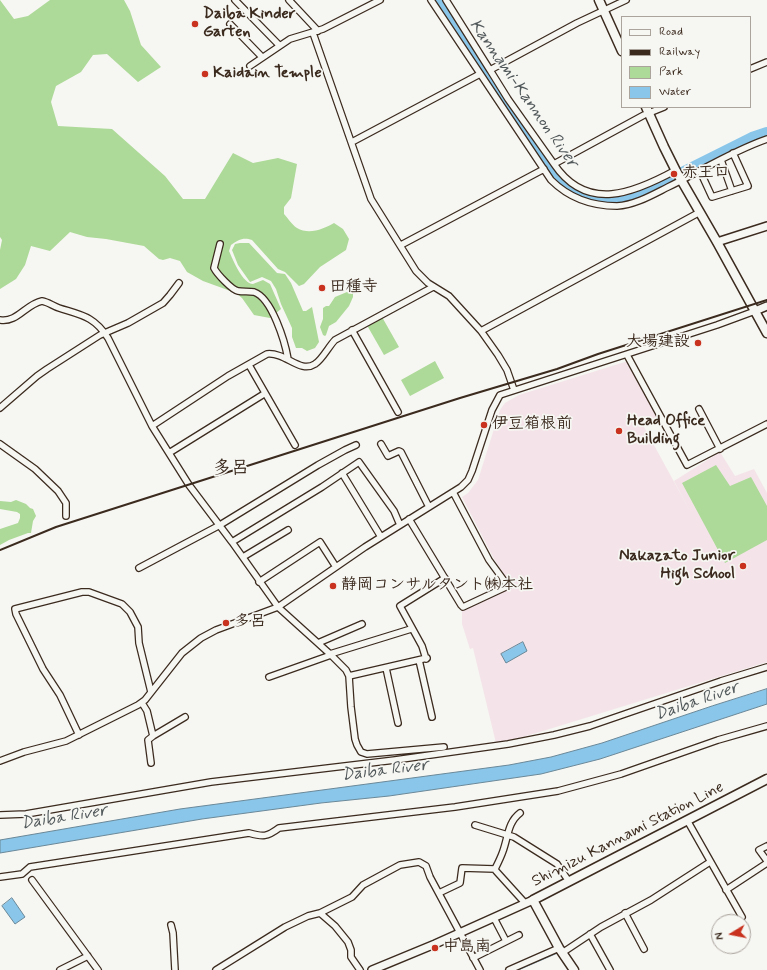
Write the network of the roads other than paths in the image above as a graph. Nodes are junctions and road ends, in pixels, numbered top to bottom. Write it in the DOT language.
graph roads {
  1 [pos="235,0"];
  2 [pos="289,0"];
  3 [pos="380,0"];
  4 [pos="431,0"];
  5 [pos="446,0"];
  6 [pos="599,0"];
  7 [pos="626,0"];
  8 [pos="604,10"];
  9 [pos="230,24"];
  10 [pos="316,32"];
  11 [pos="280,45"];
  12 [pos="621,50"];
  13 [pos="262,57"];
  14 [pos="767,62"];
  15 [pos="250,66"];
  16 [pos="751,69"];
  17 [pos="490,70"];
  18 [pos="480,74"];
  19 [pos="659,108"];
  20 [pos="648,110"];
  21 [pos="534,138"];
  22 [pos="767,139"];
  23 [pos="352,142"];
  24 [pos="527,142"];
  25 [pos="542,149"];
  26 [pos="534,154"];
  27 [pos="733,154"];
  28 [pos="721,160"];
  29 [pos="554,164"];
  30 [pos="544,170"];
  31 [pos="700,171"];
  32 [pos="679,175"];
  33 [pos="732,191"];
  34 [pos="632,197"];
  35 [pos="700,212"];
  36 [pos="767,226"];
  37 [pos="717,242"];
  38 [pos="220,244"];
  39 [pos="400,245"];
  40 [pos="179,283"];
  41 [pos="434,287"];
  42 [pos="767,306"];
  43 [pos="755,311"];
  44 [pos="0,320"];
  45 [pos="352,330"];
  46 [pos="481,331"];
  47 [pos="105,333"];
  48 [pos="767,333"];
  49 [pos="627,354"];
  50 [pos="288,359"];
  51 [pos="249,365"];
  52 [pos="514,390"];
  53 [pos="264,394"];
  54 [pos="0,408"];
  55 [pos="699,409"];
  56 [pos="398,412"];
  57 [pos="767,424"];
  58 [pos="152,426"];
  59 [pos="0,444"];
  60 [pos="381,444"];
  61 [pos="295,445"];
  62 [pos="356,445"];
  63 [pos="720,449"];
  64 [pos="169,453"];
  65 [pos="342,473"];
  66 [pos="453,492"];
  67 [pos="429,507"];
  68 [pos="66,516"];
  69 [pos="409,519"];
  70 [pos="220,525"];
  71 [pos="400,525"];
  72 [pos="288,530"];
  73 [pos="381,537"];
  74 [pos="232,542"];
  75 [pos="243,557"];
  76 [pos="336,567"];
  77 [pos="139,568"];
  78 [pos="445,578"];
  79 [pos="259,582"];
  80 [pos="278,608"];
  81 [pos="362,624"];
  82 [pos="411,628"];
  83 [pos="318,643"];
  84 [pos="331,654"];
  85 [pos="419,660"];
  86 [pos="386,668"];
  87 [pos="767,668"];
  88 [pos="349,676"];
  89 [pos="269,677"];
  90 [pos="151,692"];
  91 [pos="142,703"];
  92 [pos="185,717"];
  93 [pos="432,717"];
  94 [pos="398,723"];
  95 [pos="767,726"];
  96 [pos="79,735"];
  97 [pos="153,736"];
  98 [pos="444,747"];
  99 [pos="395,751"];
  100 [pos="395,760"];
  101 [pos="0,761"];
  102 [pos="151,763"];
  103 [pos="767,779"];
  104 [pos="520,813"];
  105 [pos="0,815"];
  106 [pos="687,820"];
  107 [pos="475,825"];
  108 [pos="508,835"];
  109 [pos="767,846"];
  110 [pos="710,862"];
  111 [pos="767,862"];
  112 [pos="495,869"];
  113 [pos="0,877"];
  114 [pos="32,880"];
  115 [pos="568,880"];
  116 [pos="726,890"];
  117 [pos="439,893"];
  118 [pos="533,900"];
  119 [pos="525,903"];
  120 [pos="320,913"];
  121 [pos="625,913"];
  122 [pos="740,914"];
  123 [pos="494,918"];
  124 [pos="171,925"];
  125 [pos="459,933"];
  126 [pos="590,934"];
  127 [pos="519,935"];
  128 [pos="506,941"];
  129 [pos="644,949"];
  130 [pos="561,951"];
  131 [pos="88,956"];
  132 [pos="473,958"];
  133 [pos="60,970"];
  134 [pos="98,970"];
  135 [pos="175,970"];
  136 [pos="216,970"];
  137 [pos="360,970"];
  138 [pos="372,970"];
  139 [pos="480,970"];
  140 [pos="509,970"];
  141 [pos="574,970"];
  142 [pos="610,970"];
  1 -- 11 [label="street"];
  2 -- 10 [label="street"];
  3 -- 10 [label="street"];
  4 -- 18 [label="street"];
  5 -- 17 [label="street"];
  6 -- 8 [label="main road"];
  7 -- 8 [label="street"];
  8 -- 12 [label="main road"];
  8 -- 17 [label="street"];
  9 -- 13 [label="street"];
  10 -- 11 [label="street"];
  10 -- 23 [label="street"];
  11 -- 13 [label="street"];
  13 -- 15 [label="street"];
  14 -- 16 [label="street"];
  17 -- 21 [label="street"];
  18 -- 23 [label="street"];
  18 -- 24 [label="street"];
  19 -- 20 [label="street"];
  20 -- 29 [label="street"];
  20 -- 32 [label="main road"];
  21 -- 24 [label="street"];
  21 -- 25 [label="street"];
  22 -- 27 [label="street"];
  23 -- 39 [label="street"];
  24 -- 26 [label="street"];
  25 -- 26 [label="street"];
  25 -- 29 [label="street"];
  26 -- 30 [label="street"];
  27 -- 28 [label="street"];
  27 -- 33 [label="street"];
  28 -- 31 [label="street"];
  28 -- 33 [label="street"];
  29 -- 34 [label="street"];
  30 -- 34 [label="street"];
  30 -- 39 [label="street"];
  31 -- 32 [label="street"];
  31 -- 33 [label="street"];
  32 -- 34 [label="street"];
  32 -- 34 [label="street"];
  32 -- 35 [label="main road"];
  35 -- 37 [label="main road"];
  35 -- 46 [label="street"];
  36 -- 37 [label="street"];
  37 -- 43 [label="main road"];
  38 -- 50 [label="street"];
  39 -- 41 [label="street"];
  40 -- 47 [label="street"];
  41 -- 45 [label="street"];
  41 -- 46 [label="street"];
  42 -- 43 [label="street"];
  43 -- 48 [label="main road"];
  43 -- 49 [label="street"];
  44 -- 47 [label="street"];
  45 -- 50 [label="street"];
  45 -- 56 [label="street"];
  46 -- 52 [label="street"];
  47 -- 54 [label="street"];
  47 -- 58 [label="street"];
  49 -- 52 [label="street"];
  49 -- 63 [label="street"];
  50 -- 51 [label="street"];
  51 -- 53 [label="street"];
  51 -- 58 [label="street"];
  52 -- 66 [label="street"];
  53 -- 61 [label="street"];
  53 -- 64 [label="street"];
  55 -- 63 [label="street"];
  57 -- 63 [label="street"];
  58 -- 64 [label="street"];
  59 -- 68 [label="street"];
  60 -- 67 [label="street"];
  62 -- 70 [label="street"];
  64 -- 70 [label="street"];
  65 -- 71 [label="street"];
  65 -- 73 [label="street"];
  65 -- 74 [label="street"];
  66 -- 67 [label="street"];
  66 -- 78 [label="street"];
  67 -- 69 [label="street"];
  69 -- 71 [label="street"];
  69 -- 78 [label="street"];
  70 -- 74 [label="street"];
  70 -- 77 [label="street"];
  71 -- 73 [label="street"];
  72 -- 75 [label="street"];
  73 -- 76 [label="street"];
  74 -- 75 [label="street"];
  75 -- 79 [label="street"];
  76 -- 79 [label="street"];
  76 -- 80 [label="street"];
  78 -- 82 [label="street"];
  79 -- 80 [label="street"];
  80 -- 83 [label="street"];
  80 -- 90 [label="street"];
  81 -- 83 [label="street"];
  82 -- 84 [label="street"];
  82 -- 85 [label="street"];
  83 -- 84 [label="street"];
  84 -- 88 [label="street"];
  84 -- 89 [label="street"];
  85 -- 86 [label="street"];
  85 -- 93 [label="street"];
  86 -- 88 [label="street"];
  86 -- 94 [label="street"];
  87 -- 100 [label="street"];
  88 -- 99 [label="street"];
  90 -- 91 [label="street"];
  90 -- 96 [label="street"];
  91 -- 96 [label="street"];
  91 -- 97 [label="street"];
  92 -- 97 [label="street"];
  95 -- 113 [label="street"];
  96 -- 101 [label="street"];
  97 -- 102 [label="street"];
  98 -- 99 [label="street"];
  99 -- 100 [label="street"];
  100 -- 105 [label="street"];
  103 -- 106 [label="main road, Shimizu Kannami Station Line"];
  104 -- 108 [label="street"];
  106 -- 110 [label="street"];
  106 -- 115 [label="main road, Shimizu Kannami Station Line"];
  107 -- 108 [label="street"];
  108 -- 112 [label="street"];
  108 -- 115 [label="street"];
  109 -- 111 [label="street"];
  110 -- 116 [label="street"];
  110 -- 121 [label="street"];
  111 -- 116 [label="street"];
  112 -- 117 [label="street"];
  112 -- 119 [label="street"];
  114 -- 131 [label="street"];
  115 -- 118 [label="main road, Shimizu Kannami Station Line"];
  116 -- 122 [label="street"];
  117 -- 120 [label="street"];
  117 -- 125 [label="street"];
  118 -- 119 [label="street"];
  118 -- 130 [label="main road, Shimizu Kannami Station Line"];
  119 -- 123 [label="street"];
  120 -- 136 [label="street"];
  120 -- 137 [label="street"];
  121 -- 126 [label="street"];
  121 -- 129 [label="street"];
  123 -- 125 [label="street"];
  123 -- 128 [label="street"];
  124 -- 135 [label="street"];
  125 -- 132 [label="street"];
  125 -- 138 [label="street"];
  126 -- 130 [label="street"];
  126 -- 142 [label="street"];
  127 -- 128 [label="street"];
  128 -- 132 [label="street"];
  130 -- 140 [label="street"];
  130 -- 141 [label="main road, Shimizu Kannami Station Line"];
  131 -- 133 [label="street"];
  131 -- 134 [label="street"];
  132 -- 139 [label="street"];
}
